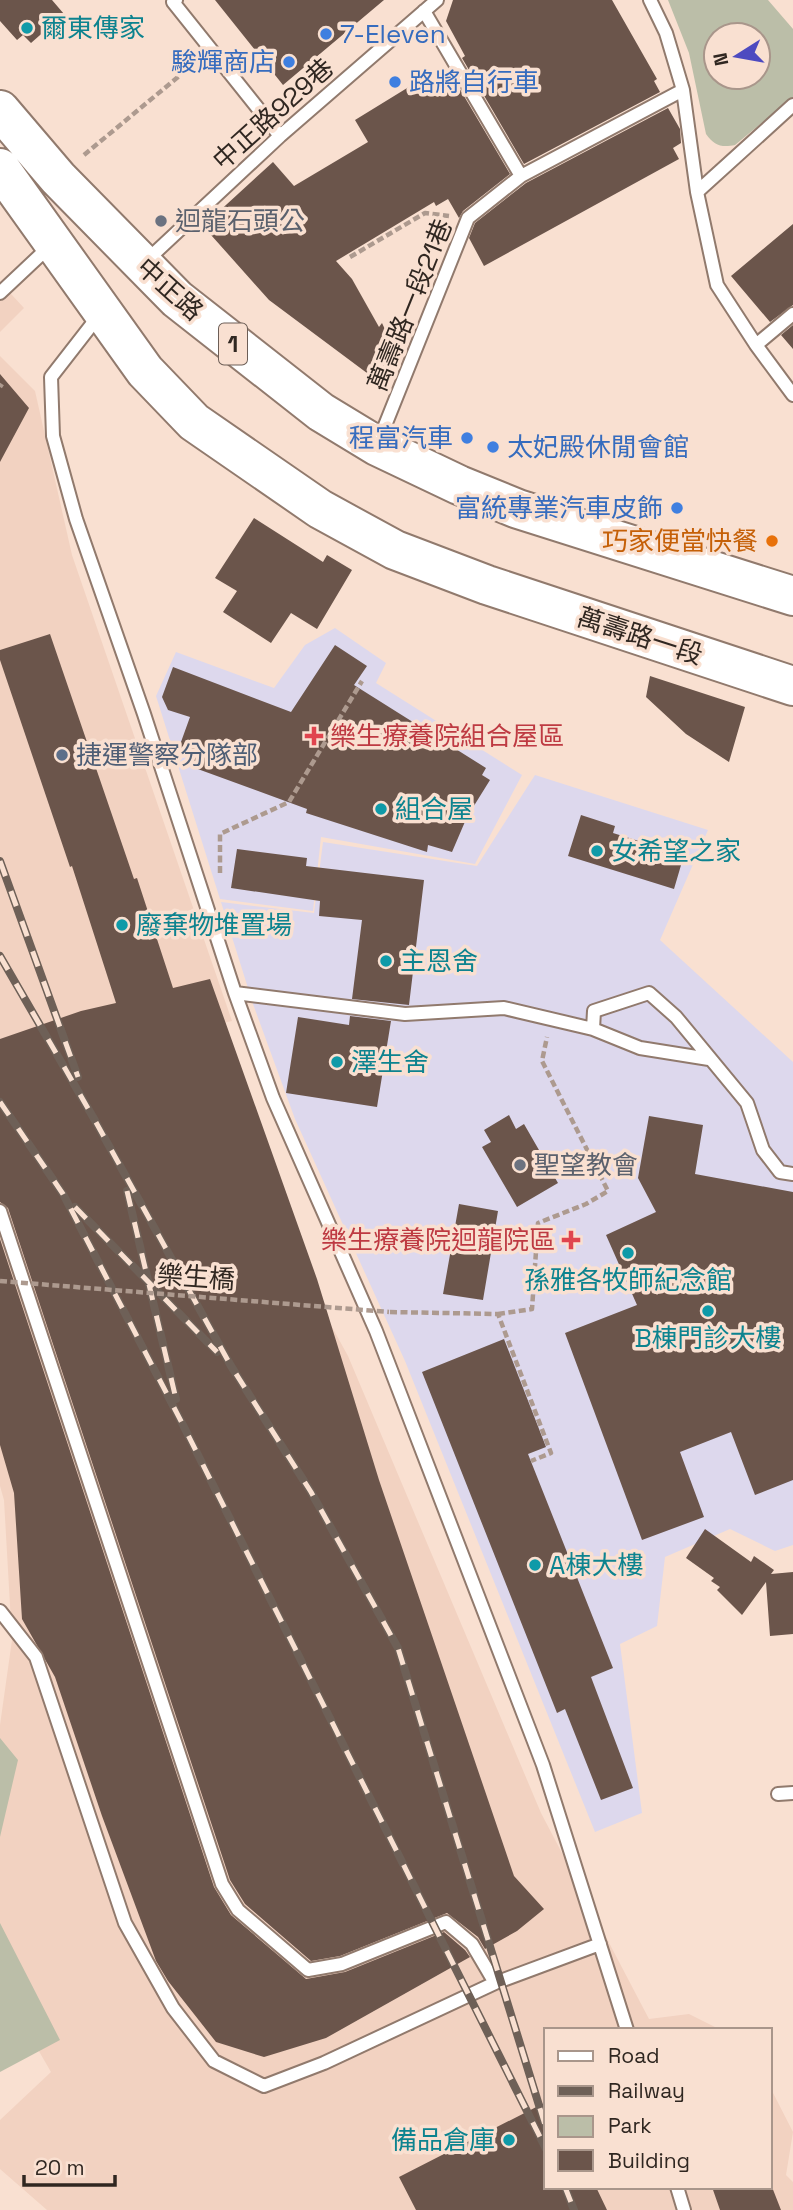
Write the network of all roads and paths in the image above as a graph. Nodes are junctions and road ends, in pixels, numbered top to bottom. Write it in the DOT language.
graph roads {
  1 [pos="437,0"];
  2 [pos="650,0"];
  3 [pos="173,1"];
  4 [pos="424,11"];
  5 [pos="211,50"];
  6 [pos="683,90"];
  7 [pos="793,105"];
  8 [pos="0,110"];
  9 [pos="280,136"];
  10 [pos="80,158"];
  11 [pos="0,168"];
  12 [pos="521,176"];
  13 [pos="697,192"];
  14 [pos="468,218"];
  15 [pos="53,242"];
  16 [pos="350,257"];
  17 [pos="141,265"];
  18 [pos="0,293"];
  19 [pos="102,311"];
  20 [pos="793,314"];
  21 [pos="756,345"];
  22 [pos="793,395"];
  23 [pos="377,446"];
  24 [pos="793,595"];
  25 [pos="362,681"];
  26 [pos="793,686"];
  27 [pos="220,885"];
  28 [pos="235,993"];
  29 [pos="551,1019"];
  30 [pos="593,1029"];
  31 [pos="709,1059"];
  32 [pos="793,1174"];
  33 [pos="0,1211"];
  34 [pos="0,1281"];
  35 [pos="498,1314"];
  36 [pos="531,1461"];
  37 [pos="0,1611"];
  38 [pos="793,1793"];
  39 [pos="778,1794"];
  40 [pos="600,1944"];
  41 [pos="495,1983"];
  42 [pos="626,2028"];
  43 [pos="678,2189"];
  44 [pos="684,2210"];
  1 -- 4 [label="lane, 中正路929巷"];
  2 -- 6 [label="lane"];
  3 -- 5 [label="lane"];
  4 -- 9 [label="lane, 中正路929巷"];
  4 -- 12 [label="lane"];
  5 -- 9 [label="lane"];
  5 -- 10 [label="path"];
  6 -- 12 [label="lane, 萬壽路一段21巷"];
  6 -- 13 [label="lane"];
  7 -- 13 [label="lane"];
  8 -- 17 [label="main road, 中正路 / 1"];
  9 -- 17 [label="lane, 中正路929巷"];
  11 -- 15 [label="main road"];
  12 -- 14 [label="lane, 萬壽路一段21巷"];
  13 -- 21 [label="lane"];
  14 -- 16 [label="path"];
  14 -- 23 [label="lane, 萬壽路一段21巷"];
  15 -- 18 [label="lane"];
  15 -- 19 [label="main road"];
  17 -- 19 [label="main road"];
  17 -- 23 [label="main road, 中正路 / 1"];
  19 -- 26 [label="main road, 萬壽路一段"];
  19 -- 28 [label="lane"];
  20 -- 21 [label="lane"];
  21 -- 22 [label="lane"];
  23 -- 24 [label="main road, 中正路 / 1"];
  25 -- 27 [label="path"];
  28 -- 29 [label="lane"];
  28 -- 40 [label="lane"];
  29 -- 30 [label="lane"];
  29 -- 35 [label="path, 樂生橋"];
  30 -- 31 [label="lane"];
  30 -- 31 [label="lane"];
  31 -- 32 [label="lane"];
  33 -- 41 [label="lane"];
  34 -- 35 [label="path, 樂生橋, bridge"];
  35 -- 36 [label="path"];
  37 -- 41 [label="lane"];
  38 -- 39 [label="lane"];
  40 -- 41 [label="lane"];
  40 -- 42 [label="lane"];
  43 -- 44 [label="lane"];
}
